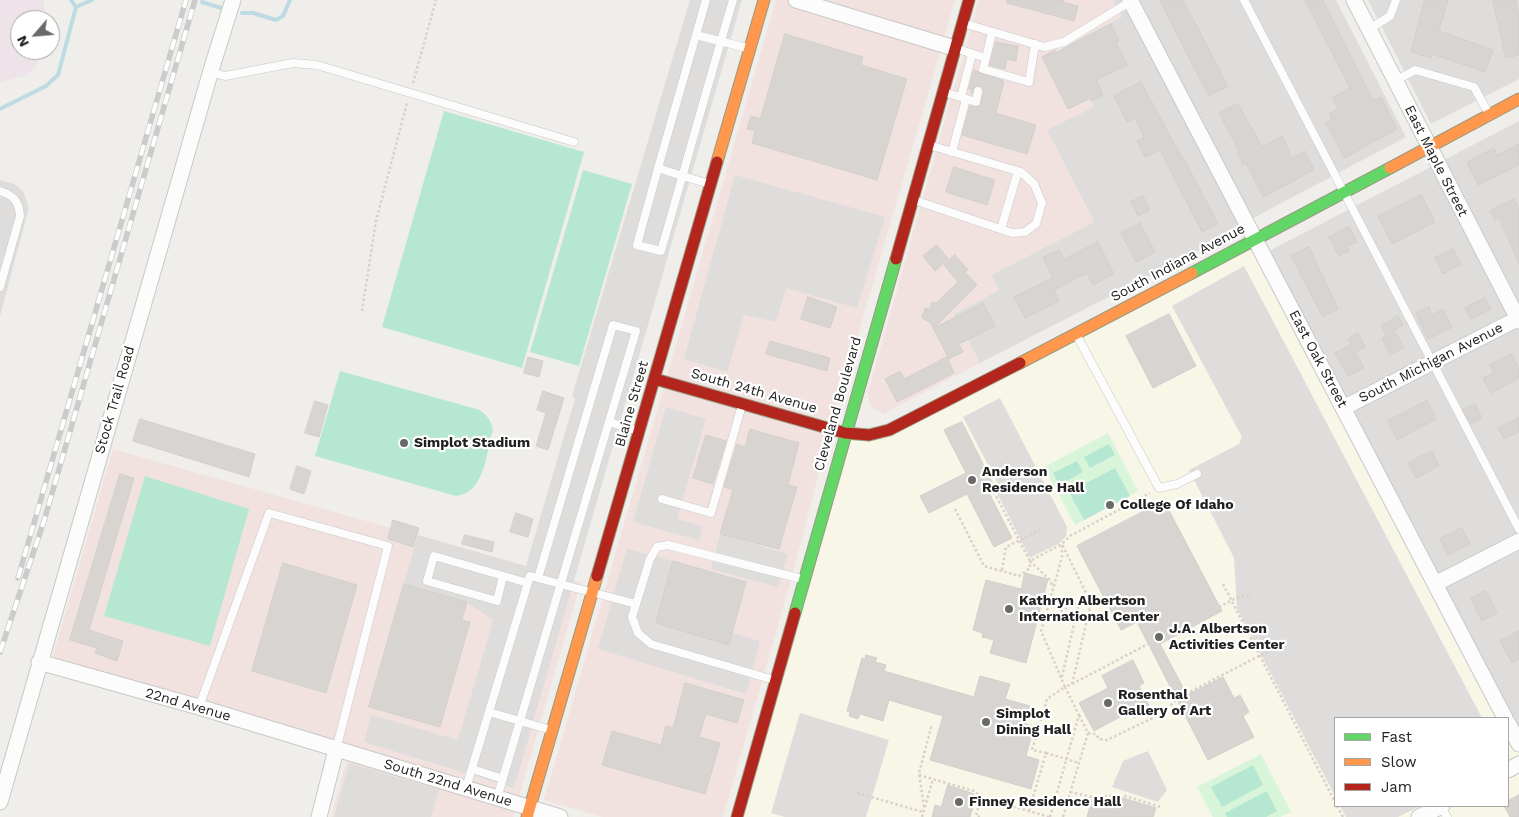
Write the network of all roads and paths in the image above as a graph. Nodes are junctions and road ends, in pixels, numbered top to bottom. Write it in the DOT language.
graph roads {
  1 [pos="234,0"];
  2 [pos="436,0"];
  3 [pos="706,0"];
  4 [pos="732,0"];
  5 [pos="764,0"];
  6 [pos="796,0"];
  7 [pos="969,0"];
  8 [pos="1244,0"];
  9 [pos="1354,0"];
  10 [pos="1396,0"];
  11 [pos="1131,1"];
  12 [pos="962,22"];
  13 [pos="1369,29"];
  14 [pos="992,32"];
  15 [pos="696,34"];
  16 [pos="721,41"];
  17 [pos="1035,44"];
  18 [pos="954,48"];
  19 [pos="750,49"];
  20 [pos="972,54"];
  21 [pos="986,58"];
  22 [pos="210,72"];
  23 [pos="1395,80"];
  24 [pos="978,91"];
  25 [pos="410,92"];
  26 [pos="942,92"];
  27 [pos="964,98"];
  28 [pos="1518,100"];
  29 [pos="1489,114"];
  30 [pos="574,142"];
  31 [pos="927,144"];
  32 [pos="1429,146"];
  33 [pos="952,152"];
  34 [pos="658,168"];
  35 [pos="1018,171"];
  36 [pos="682,176"];
  37 [pos="712,185"];
  38 [pos="0,191"];
  39 [pos="1343,192"];
  40 [pos="912,199"];
  41 [pos="1001,230"];
  42 [pos="1255,239"];
  43 [pos="0,287"];
  44 [pos="362,312"];
  45 [pos="1519,319"];
  46 [pos="1076,334"];
  47 [pos="1432,362"];
  48 [pos="655,379"];
  49 [pos="742,404"];
  50 [pos="1343,408"];
  51 [pos="609,422"];
  52 [pos="640,432"];
  53 [pos="845,433"];
  54 [pos="1197,474"];
  55 [pos="1159,488"];
  56 [pos="994,492"];
  57 [pos="662,499"];
  58 [pos="955,508"];
  59 [pos="1519,529"];
  60 [pos="1040,530"];
  61 [pos="1019,540"];
  62 [pos="1519,541"];
  63 [pos="1062,544"];
  64 [pos="1030,561"];
  65 [pos="1002,570"];
  66 [pos="503,576"];
  67 [pos="538,578"];
  68 [pos="804,579"];
  69 [pos="528,584"];
  70 [pos="561,584"];
  71 [pos="1223,584"];
  72 [pos="1435,584"];
  73 [pos="1054,588"];
  74 [pos="593,592"];
  75 [pos="1088,596"];
  76 [pos="1252,596"];
  77 [pos="1079,601"];
  78 [pos="1232,601"];
  79 [pos="636,604"];
  80 [pos="1220,607"];
  81 [pos="1044,621"];
  82 [pos="1148,644"];
  83 [pos="1278,646"];
  84 [pos="1259,655"];
  85 [pos="40,662"];
  86 [pos="1061,678"];
  87 [pos="776,681"];
  88 [pos="1072,684"];
  89 [pos="1065,687"];
  90 [pos="1186,694"];
  91 [pos="1177,699"];
  92 [pos="199,708"];
  93 [pos="489,712"];
  94 [pos="1079,715"];
  95 [pos="1504,717"];
  96 [pos="520,721"];
  97 [pos="932,724"];
  98 [pos="1509,725"];
  99 [pos="553,730"];
  100 [pos="1088,733"];
  101 [pos="1519,744"];
  102 [pos="336,750"];
  103 [pos="1046,754"];
  104 [pos="1066,759"];
  105 [pos="1079,763"];
  106 [pos="472,769"];
  107 [pos="919,775"];
  108 [pos="503,779"];
  109 [pos="933,779"];
  110 [pos="466,788"];
  111 [pos="1070,792"];
  112 [pos="857,793"];
  113 [pos="982,797"];
  114 [pos="497,798"];
  115 [pos="1334,800"];
  116 [pos="0,802"];
  117 [pos="924,807"];
  118 [pos="1161,807"];
  119 [pos="1439,807"];
  120 [pos="1029,811"];
  121 [pos="529,812"];
  122 [pos="923,812"];
  123 [pos="318,817"];
  124 [pos="560,817"];
  125 [pos="737,817"];
  126 [pos="922,817"];
  127 [pos="980,817"];
  128 [pos="1049,817"];
  129 [pos="1063,817"];
  130 [pos="1419,817"];
  1 -- 22 [label="street, Stock Trail Road"];
  2 -- 25 [label="path"];
  3 -- 15 [label="lane"];
  4 -- 16 [label="lane"];
  5 -- 19 [label="main road, Blaine Street"];
  6 -- 18 [label="street"];
  7 -- 12 [label="main road, Cleveland Boulevard"];
  8 -- 39 [label="lane"];
  9 -- 13 [label="street, East Maple Street"];
  10 -- 13 [label="lane"];
  11 -- 17 [label="lane"];
  11 -- 42 [label="street, East Oak Street"];
  12 -- 14 [label="lane"];
  12 -- 18 [label="main road, Cleveland Boulevard"];
  13 -- 23 [label="street, East Maple Street"];
  14 -- 17 [label="lane"];
  14 -- 21 [label="lane"];
  15 -- 16 [label="lane"];
  15 -- 34 [label="lane"];
  16 -- 19 [label="lane"];
  16 -- 36 [label="lane"];
  17 -- 21 [label="lane"];
  18 -- 20 [label="lane"];
  18 -- 26 [label="main road, Cleveland Boulevard"];
  19 -- 37 [label="main road, Blaine Street"];
  20 -- 21 [label="lane"];
  20 -- 27 [label="lane"];
  22 -- 25 [label="lane"];
  22 -- 85 [label="street, Stock Trail Road"];
  23 -- 29 [label="lane"];
  23 -- 32 [label="street, East Maple Street"];
  24 -- 27 [label="lane"];
  25 -- 30 [label="lane"];
  25 -- 44 [label="path"];
  26 -- 27 [label="lane"];
  26 -- 31 [label="main road, Cleveland Boulevard"];
  27 -- 33 [label="lane"];
  28 -- 29 [label="main road, South Indiana Avenue"];
  29 -- 32 [label="main road, South Indiana Avenue"];
  31 -- 33 [label="lane"];
  31 -- 40 [label="main road, Cleveland Boulevard"];
  32 -- 39 [label="main road, South Indiana Avenue"];
  32 -- 45 [label="street, East Maple Street"];
  33 -- 35 [label="lane"];
  34 -- 36 [label="lane"];
  34 -- 36 [label="lane"];
  35 -- 41 [label="lane"];
  35 -- 41 [label="lane"];
  36 -- 37 [label="lane"];
  37 -- 48 [label="main road, Blaine Street"];
  38 -- 43 [label="lane"];
  39 -- 42 [label="main road, South Indiana Avenue"];
  39 -- 47 [label="lane"];
  40 -- 41 [label="lane"];
  40 -- 53 [label="main road, Cleveland Boulevard"];
  42 -- 46 [label="main road, South Indiana Avenue"];
  42 -- 50 [label="street, East Oak Street"];
  45 -- 47 [label="street, South Michigan Avenue"];
  46 -- 53 [label="main road, South Indiana Avenue"];
  46 -- 55 [label="lane"];
  47 -- 50 [label="street, South Michigan Avenue"];
  47 -- 59 [label="lane"];
  48 -- 49 [label="main road, South 24th Avenue"];
  48 -- 52 [label="main road, Blaine Street"];
  49 -- 53 [label="main road, South 24th Avenue"];
  49 -- 57 [label="lane"];
  50 -- 72 [label="street, East Oak Street"];
  51 -- 52 [label="lane"];
  51 -- 67 [label="lane"];
  51 -- 70 [label="lane"];
  52 -- 74 [label="main road, Blaine Street"];
  53 -- 68 [label="main road, Cleveland Boulevard"];
  54 -- 55 [label="lane"];
  55 -- 63 [label="path"];
  56 -- 61 [label="path"];
  58 -- 65 [label="path"];
  60 -- 61 [label="path"];
  61 -- 64 [label="path"];
  61 -- 65 [label="path"];
  62 -- 72 [label="street"];
  63 -- 64 [label="path"];
  63 -- 73 [label="path"];
  63 -- 75 [label="path"];
  64 -- 65 [label="path"];
  64 -- 73 [label="path"];
  66 -- 66 [label="lane"];
  66 -- 69 [label="lane"];
  67 -- 69 [label="lane"];
  67 -- 70 [label="lane"];
  68 -- 79 [label="lane"];
  68 -- 87 [label="main road, Cleveland Boulevard"];
  69 -- 93 [label="lane"];
  70 -- 74 [label="lane"];
  70 -- 96 [label="lane"];
  71 -- 78 [label="path"];
  72 -- 95 [label="street, East Oak Street"];
  73 -- 81 [label="path"];
  74 -- 79 [label="lane"];
  74 -- 99 [label="main road, Blaine Street"];
  75 -- 77 [label="path"];
  75 -- 88 [label="path"];
  76 -- 78 [label="path"];
  77 -- 81 [label="path"];
  77 -- 86 [label="path"];
  78 -- 80 [label="path"];
  78 -- 84 [label="path"];
  79 -- 87 [label="lane"];
  81 -- 86 [label="path"];
  82 -- 88 [label="path"];
  83 -- 84 [label="path"];
  84 -- 90 [label="path"];
  84 -- 115 [label="path"];
  85 -- 92 [label="street, 22nd Avenue"];
  85 -- 116 [label="street, Stock Trail Road"];
  86 -- 89 [label="path"];
  87 -- 125 [label="main road, Cleveland Boulevard"];
  88 -- 89 [label="path"];
  89 -- 94 [label="path"];
  89 -- 103 [label="path"];
  91 -- 100 [label="path"];
  92 -- 102 [label="street, 22nd Avenue"];
  92 -- 102 [label="lane"];
  93 -- 96 [label="lane"];
  93 -- 106 [label="lane"];
  94 -- 100 [label="path"];
  94 -- 104 [label="path"];
  96 -- 99 [label="lane"];
  96 -- 108 [label="lane"];
  97 -- 107 [label="path"];
  98 -- 101 [label="street"];
  99 -- 121 [label="main road, Blaine Street"];
  100 -- 105 [label="path"];
  102 -- 110 [label="street, South 22nd Avenue"];
  102 -- 123 [label="street"];
  103 -- 104 [label="path"];
  103 -- 120 [label="path"];
  104 -- 105 [label="path"];
  104 -- 128 [label="path"];
  105 -- 111 [label="path"];
  106 -- 108 [label="lane"];
  106 -- 110 [label="lane"];
  107 -- 109 [label="path"];
  107 -- 117 [label="path"];
  108 -- 114 [label="lane"];
  109 -- 113 [label="path"];
  109 -- 117 [label="path"];
  110 -- 114 [label="street, South 22nd Avenue"];
  111 -- 118 [label="path"];
  111 -- 129 [label="path"];
  112 -- 122 [label="path"];
  113 -- 120 [label="path"];
  113 -- 127 [label="path"];
  114 -- 121 [label="street, South 22nd Avenue"];
  117 -- 122 [label="path"];
  119 -- 130 [label="street"];
  120 -- 128 [label="path"];
  121 -- 124 [label="street, South 22nd Avenue"];
  122 -- 126 [label="path"];
}
